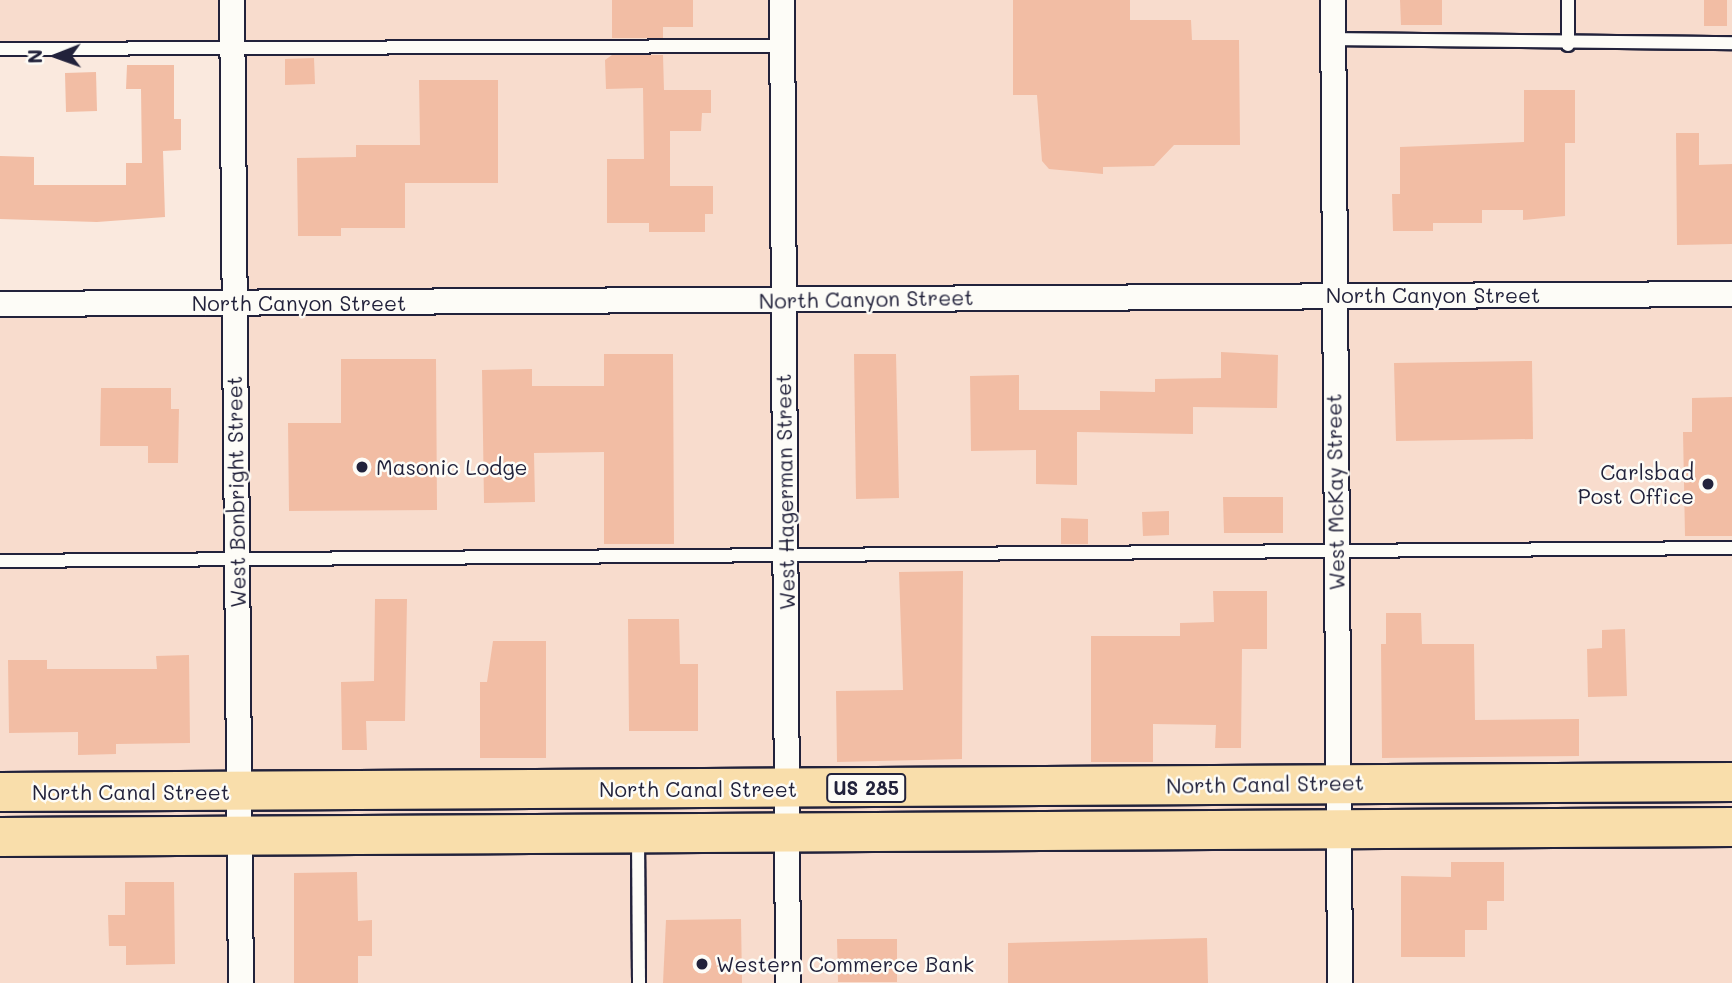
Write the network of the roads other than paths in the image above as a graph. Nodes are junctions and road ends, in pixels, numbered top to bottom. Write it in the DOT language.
graph roads {
  1 [pos="232,0"];
  2 [pos="782,0"];
  3 [pos="1333,0"];
  4 [pos="1568,0"];
  5 [pos="1333,39"];
  6 [pos="1732,43"];
  7 [pos="1568,45"];
  8 [pos="783,46"];
  9 [pos="0,49"];
  10 [pos="232,51"];
  11 [pos="1732,294"];
  12 [pos="1334,295"];
  13 [pos="783,300"];
  14 [pos="233,303"];
  15 [pos="0,304"];
  16 [pos="1732,548"];
  17 [pos="1336,551"];
  18 [pos="786,555"];
  19 [pos="237,560"];
  20 [pos="0,561"];
  21 [pos="1732,782"];
  22 [pos="1337,783"];
  23 [pos="788,789"];
  24 [pos="0,792"];
  25 [pos="239,792"];
  26 [pos="1732,827"];
  27 [pos="1338,830"];
  28 [pos="789,833"];
  29 [pos="638,834"];
  30 [pos="239,836"];
  31 [pos="0,837"];
  32 [pos="241,983"];
  33 [pos="639,983"];
  34 [pos="789,983"];
  35 [pos="1340,983"];
  1 -- 10 [label="street, West Bonbright Street"];
  2 -- 8 [label="street, West Hagerman Street"];
  3 -- 5 [label="street, West McKay Street"];
  4 -- 7 [label="lane"];
  5 -- 7 [label="lane"];
  5 -- 12 [label="street, West McKay Street"];
  6 -- 7 [label="lane"];
  8 -- 10 [label="lane"];
  8 -- 13 [label="street, West Hagerman Street"];
  9 -- 10 [label="lane"];
  10 -- 14 [label="street, West Bonbright Street"];
  11 -- 12 [label="street, North Canyon Street"];
  12 -- 13 [label="street, North Canyon Street"];
  12 -- 17 [label="street, West McKay Street"];
  13 -- 14 [label="street, North Canyon Street"];
  13 -- 18 [label="street, West Hagerman Street"];
  14 -- 15 [label="street, North Canyon Street"];
  14 -- 19 [label="street, West Bonbright Street"];
  16 -- 17 [label="lane"];
  17 -- 18 [label="lane"];
  17 -- 22 [label="street, West McKay Street"];
  18 -- 19 [label="lane"];
  18 -- 23 [label="street, West Hagerman Street"];
  19 -- 20 [label="lane"];
  19 -- 25 [label="street, West Bonbright Street"];
  21 -- 22 [label="highway, North Canal Street / US 285"];
  22 -- 23 [label="highway, North Canal Street / US 285"];
  22 -- 27 [label="street, West McKay Street"];
  23 -- 25 [label="highway, North Canal Street / US 285"];
  23 -- 28 [label="street, West Hagerman Street"];
  24 -- 25 [label="highway, North Canal Street / US 285"];
  25 -- 30 [label="street, West Bonbright Street"];
  26 -- 27 [label="highway, North Canal Street / US 285"];
  27 -- 28 [label="highway, North Canal Street / US 285"];
  27 -- 35 [label="street, West McKay Street"];
  28 -- 29 [label="highway, North Canal Street / US 285"];
  28 -- 34 [label="street, West Hagerman Street"];
  29 -- 30 [label="highway, North Canal Street / US 285"];
  29 -- 33 [label="lane"];
  30 -- 31 [label="highway, North Canal Street / US 285"];
  30 -- 32 [label="street, West Bonbright Street"];
}
